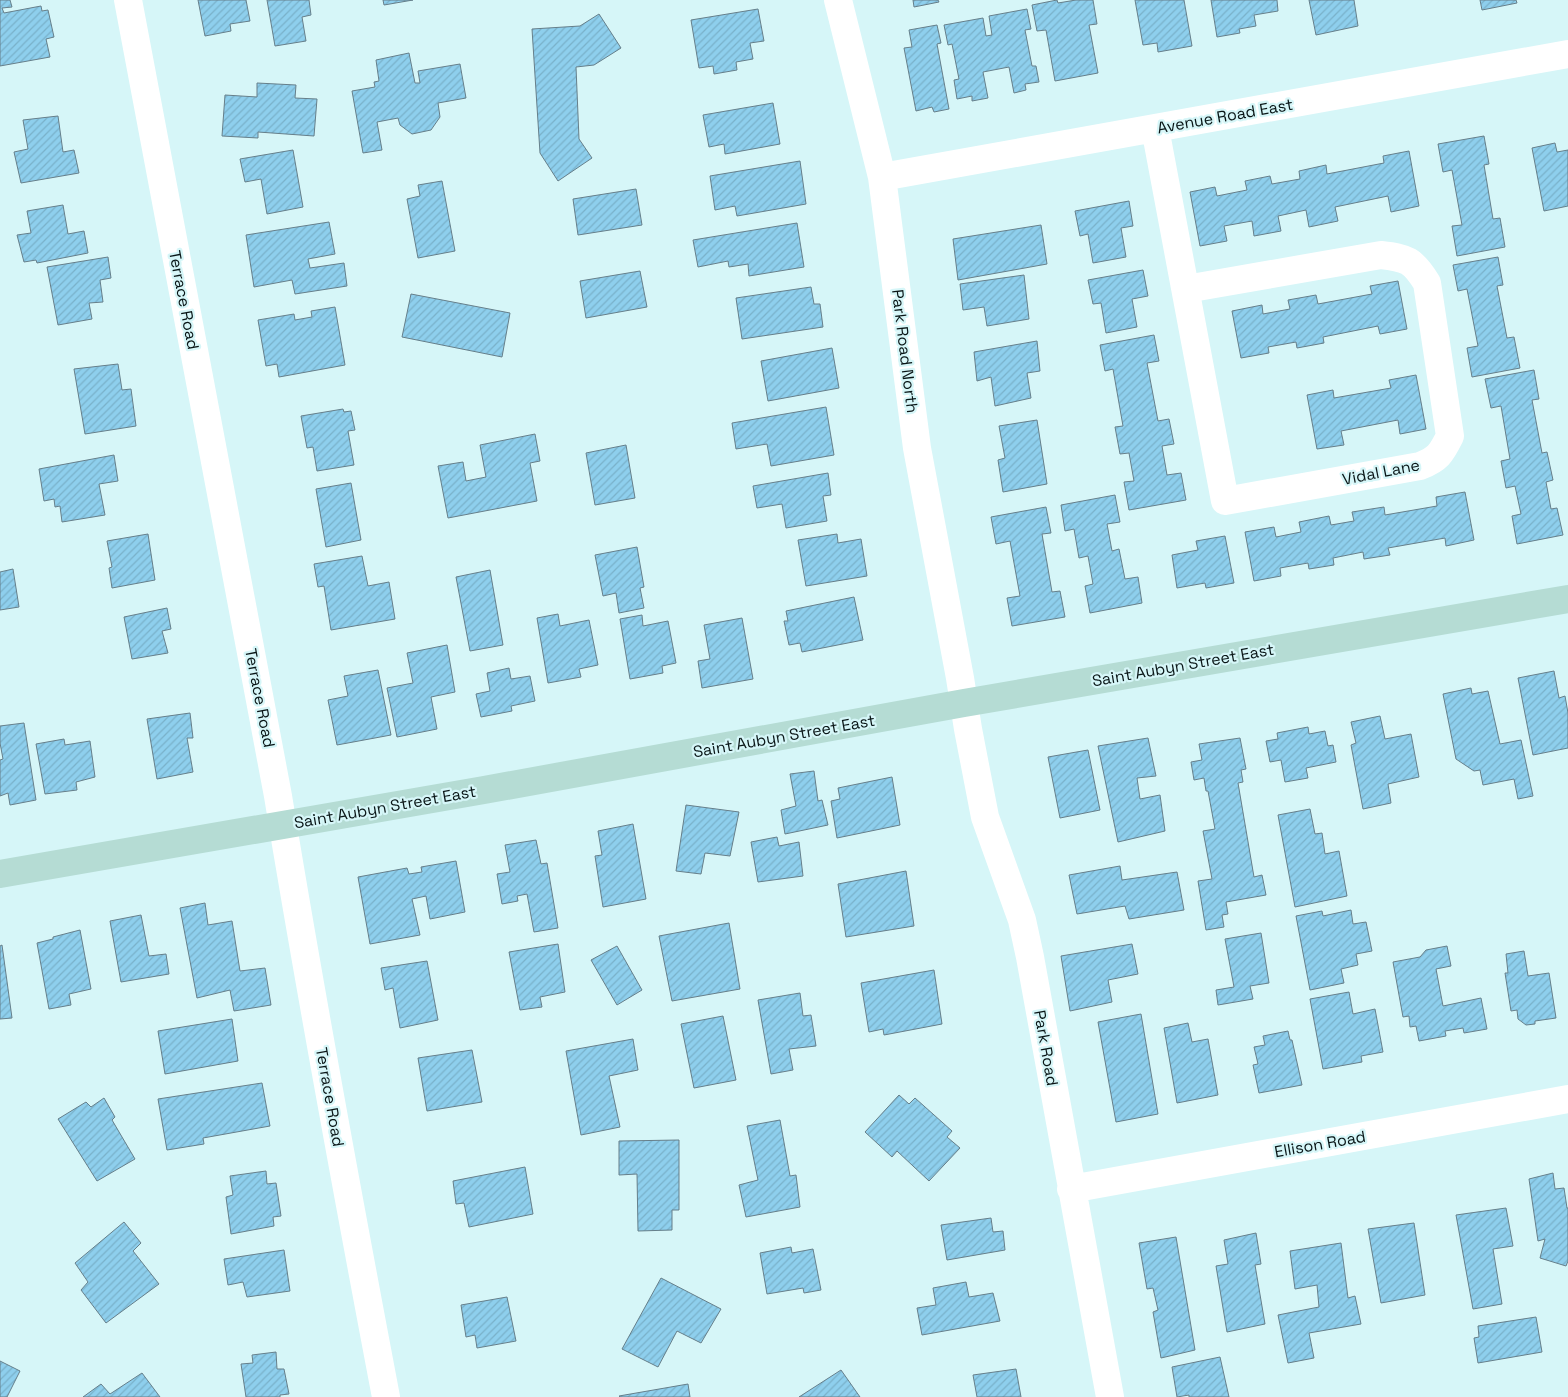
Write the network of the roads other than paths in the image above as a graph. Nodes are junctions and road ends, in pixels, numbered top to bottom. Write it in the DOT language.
graph roads {
  1 [pos="128,0"];
  2 [pos="838,0"];
  3 [pos="1568,54"];
  4 [pos="1155,128"];
  5 [pos="882,177"];
  6 [pos="1186,289"];
  7 [pos="1568,599"];
  8 [pos="964,703"];
  9 [pos="283,826"];
  10 [pos="0,874"];
  11 [pos="1568,1099"];
  12 [pos="1071,1190"];
  13 [pos="386,1397"];
  14 [pos="1110,1397"];
  1 -- 9 [label="street, Terrace Road"];
  2 -- 5 [label="street, Park Road North"];
  3 -- 4 [label="street, Avenue Road East"];
  4 -- 5 [label="street, Avenue Road East"];
  4 -- 6 [label="street, Vidal Lane"];
  5 -- 8 [label="street, Park Road North"];
  6 -- 6 [label="street, Vidal Lane"];
  7 -- 8 [label="main road, Saint Aubyn Street East"];
  8 -- 9 [label="main road, Saint Aubyn Street East"];
  8 -- 12 [label="street, Park Road"];
  9 -- 10 [label="main road, Saint Aubyn Street East"];
  9 -- 13 [label="street, Terrace Road"];
  11 -- 12 [label="street, Ellison Road"];
  12 -- 14 [label="street, Park Road"];
}
